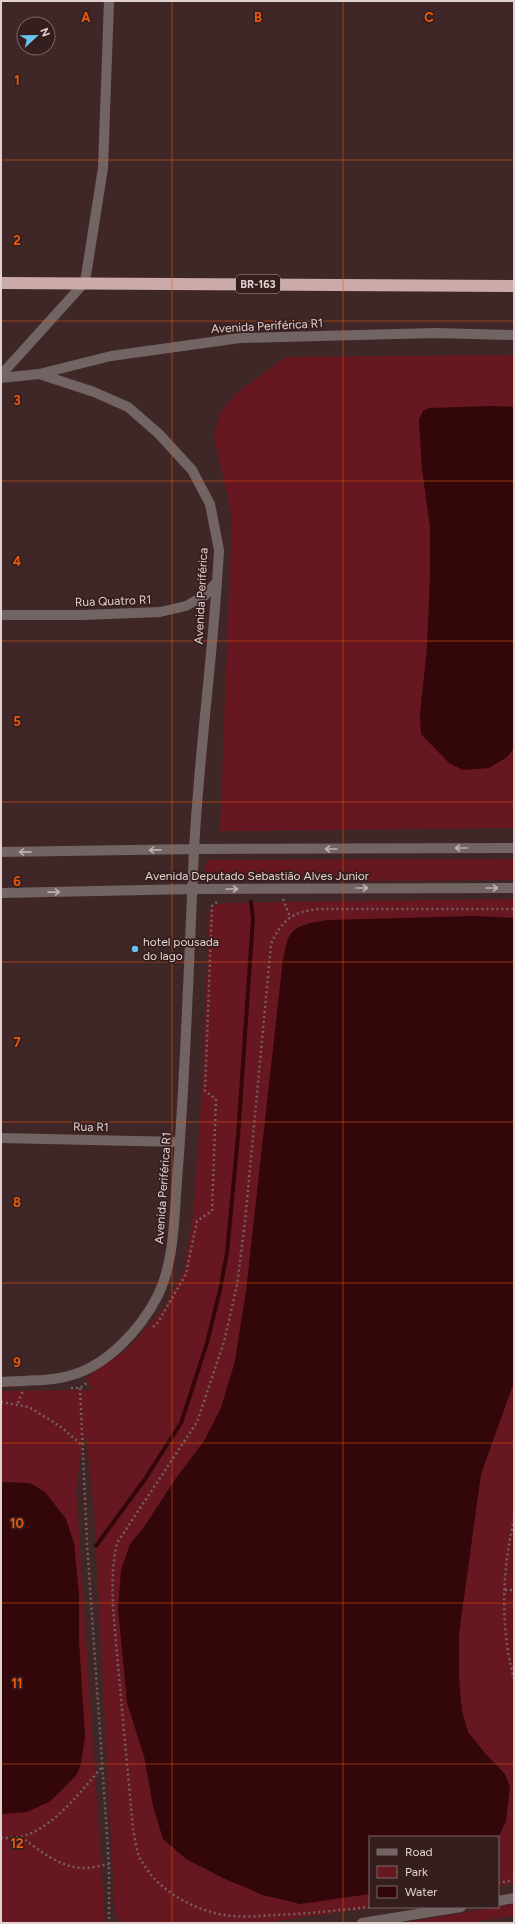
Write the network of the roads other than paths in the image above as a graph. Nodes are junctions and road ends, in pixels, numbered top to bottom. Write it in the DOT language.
graph roads {
  1 [pos="109,1"];
  2 [pos="85,282"];
  3 [pos="1,283"];
  4 [pos="514,286"];
  5 [pos="514,335"];
  6 [pos="39,374"];
  7 [pos="1,375"];
  8 [pos="1,378"];
  9 [pos="217,582"];
  10 [pos="1,615"];
  11 [pos="514,848"];
  12 [pos="194,849"];
  13 [pos="1,852"];
  14 [pos="514,888"];
  15 [pos="193,889"];
  16 [pos="1,893"];
  17 [pos="1,1138"];
  18 [pos="180,1142"];
  19 [pos="1,1382"];
  20 [pos="514,1898"];
  21 [pos="499,1900"];
  22 [pos="455,1908"];
  23 [pos="362,1923"];
  1 -- 2 [label="street"];
  2 -- 3 [label="highway, BR-163"];
  2 -- 4 [label="highway, BR-163"];
  2 -- 7 [label="street"];
  5 -- 6 [label="street, Avenida Periférica R1"];
  6 -- 8 [label="street, Avenida Periférica R1"];
  6 -- 9 [label="street, Avenida Periférica"];
  9 -- 10 [label="street, Rua Quatro R1"];
  9 -- 12 [label="street, Avenida Periférica"];
  11 -- 12 [label="street, one-way"];
  12 -- 13 [label="street, one-way"];
  12 -- 15 [label="street, Avenida Periférica"];
  15 -- 14 [label="street, Avenida Deputado Sebastião Alves Junior, one-way"];
  16 -- 15 [label="street, Avenida Deputado Sebastião Alves Junior, one-way"];
  15 -- 18 [label="street, Avenida Periférica R1"];
  17 -- 18 [label="street, Rua R1"];
  18 -- 19 [label="street, Avenida Periférica R1"];
  20 -- 21 [label="street"];
  22 -- 23 [label="street"];
}
